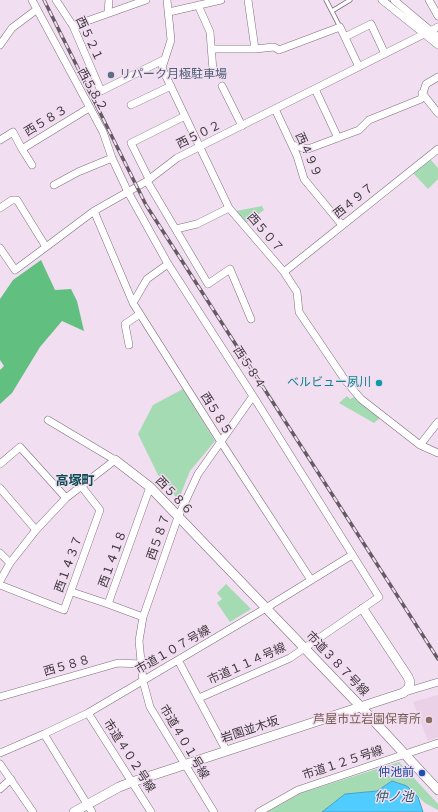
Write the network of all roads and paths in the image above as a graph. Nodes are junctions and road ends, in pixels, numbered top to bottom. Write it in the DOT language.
graph roads {
  1 [pos="32,0"];
  2 [pos="56,0"];
  3 [pos="109,0"];
  4 [pos="146,0"];
  5 [pos="167,0"];
  6 [pos="221,0"];
  7 [pos="248,0"];
  8 [pos="326,0"];
  9 [pos="350,0"];
  10 [pos="382,0"];
  11 [pos="394,0"];
  12 [pos="429,0"];
  13 [pos="198,5"];
  14 [pos="36,10"];
  15 [pos="332,11"];
  16 [pos="108,12"];
  17 [pos="169,12"];
  18 [pos="438,16"];
  19 [pos="73,26"];
  20 [pos="340,27"];
  21 [pos="438,27"];
  22 [pos="427,32"];
  23 [pos="345,37"];
  24 [pos="438,37"];
  25 [pos="0,45"];
  26 [pos="438,45"];
  27 [pos="211,49"];
  28 [pos="255,49"];
  29 [pos="385,54"];
  30 [pos="164,60"];
  31 [pos="359,67"];
  32 [pos="213,72"];
  33 [pos="438,78"];
  34 [pos="171,86"];
  35 [pos="222,86"];
  36 [pos="315,89"];
  37 [pos="422,93"];
  38 [pos="131,105"];
  39 [pos="89,108"];
  40 [pos="275,110"];
  41 [pos="438,113"];
  42 [pos="185,116"];
  43 [pos="242,126"];
  44 [pos="338,138"];
  45 [pos="0,140"];
  46 [pos="292,145"];
  47 [pos="201,146"];
  48 [pos="22,149"];
  49 [pos="438,149"];
  50 [pos="112,158"];
  51 [pos="32,165"];
  52 [pos="148,180"];
  53 [pos="54,185"];
  54 [pos="128,192"];
  55 [pos="0,208"];
  56 [pos="229,208"];
  57 [pos="94,211"];
  58 [pos="342,225"];
  59 [pos="176,229"];
  60 [pos="46,246"];
  61 [pos="0,248"];
  62 [pos="168,264"];
  63 [pos="284,272"];
  64 [pos="133,303"];
  65 [pos="140,314"];
  66 [pos="251,319"];
  67 [pos="129,345"];
  68 [pos="254,396"];
  69 [pos="48,420"];
  70 [pos="438,422"];
  71 [pos="221,442"];
  72 [pos="420,445"];
  73 [pos="438,453"];
  74 [pos="115,460"];
  75 [pos="0,464"];
  76 [pos="82,487"];
  77 [pos="150,487"];
  78 [pos="0,488"];
  79 [pos="66,498"];
  80 [pos="178,517"];
  81 [pos="36,530"];
  82 [pos="0,553"];
  83 [pos="352,556"];
  84 [pos="10,563"];
  85 [pos="311,580"];
  86 [pos="0,581"];
  87 [pos="0,585"];
  88 [pos="72,592"];
  89 [pos="108,604"];
  90 [pos="266,608"];
  91 [pos="362,609"];
  92 [pos="143,617"];
  93 [pos="304,648"];
  94 [pos="178,660"];
  95 [pos="141,664"];
  96 [pos="143,681"];
  97 [pos="438,682"];
  98 [pos="403,693"];
  99 [pos="0,697"];
  100 [pos="199,698"];
  101 [pos="361,707"];
  102 [pos="88,713"];
  103 [pos="44,734"];
  104 [pos="438,743"];
  105 [pos="226,750"];
  106 [pos="0,753"];
  107 [pos="404,754"];
  108 [pos="0,764"];
  109 [pos="184,764"];
  110 [pos="11,779"];
  111 [pos="132,782"];
  112 [pos="0,789"];
  113 [pos="438,790"];
  114 [pos="87,804"];
  115 [pos="33,812"];
  116 [pos="74,812"];
  117 [pos="92,812"];
  118 [pos="151,812"];
  119 [pos="214,812"];
  120 [pos="259,812"];
  1 -- 14 [label="street, 西５８２"];
  2 -- 19 [label="street, 西５２１"];
  3 -- 16 [label="street"];
  4 -- 16 [label="street"];
  5 -- 17 [label="street, 西５０７"];
  6 -- 13 [label="street"];
  7 -- 28 [label="street"];
  8 -- 15 [label="lane"];
  9 -- 15 [label="lane"];
  10 -- 22 [label="street"];
  11 -- 22 [label="street"];
  12 -- 18 [label="street"];
  13 -- 17 [label="street"];
  13 -- 27 [label="street"];
  14 -- 25 [label="street"];
  14 -- 39 [label="street, 西５８２"];
  15 -- 20 [label="lane"];
  16 -- 19 [label="street"];
  17 -- 30 [label="street, 西５０７"];
  19 -- 30 [label="street, 西５２１"];
  20 -- 23 [label="street"];
  20 -- 28 [label="street"];
  21 -- 22 [label="street, 西５０２"];
  22 -- 24 [label="street"];
  22 -- 26 [label="street"];
  22 -- 29 [label="street, 西５０２"];
  23 -- 29 [label="street"];
  23 -- 31 [label="street"];
  27 -- 28 [label="street"];
  27 -- 32 [label="street"];
  29 -- 31 [label="street, 西５０２"];
  30 -- 34 [label="street, 西５０７"];
  31 -- 36 [label="street, 西５０２"];
  33 -- 37 [label="street"];
  34 -- 38 [label="street"];
  34 -- 42 [label="street, 西５０７"];
  35 -- 43 [label="street"];
  36 -- 40 [label="street, 西５０２"];
  36 -- 44 [label="street"];
  37 -- 41 [label="street"];
  37 -- 44 [label="street"];
  39 -- 48 [label="street, 西５８３"];
  39 -- 50 [label="street, 西５８２"];
  40 -- 43 [label="street, 西５０２"];
  40 -- 46 [label="street, 西４９９"];
  42 -- 47 [label="street, 西５０７"];
  42 -- 52 [label="street"];
  43 -- 47 [label="street, 西５０２"];
  44 -- 46 [label="street"];
  45 -- 48 [label="street, 西５８３"];
  46 -- 58 [label="street, 西４９９"];
  47 -- 52 [label="street, 西５０２"];
  47 -- 56 [label="street, 西５０７"];
  48 -- 51 [label="street"];
  49 -- 58 [label="street, 西４９７"];
  50 -- 53 [label="street"];
  50 -- 54 [label="street, 西５８２"];
  52 -- 54 [label="street, 西５０２"];
  52 -- 59 [label="street"];
  54 -- 57 [label="street, 西５０２"];
  54 -- 62 [label="street, 西５８４"];
  55 -- 60 [label="street"];
  56 -- 59 [label="street"];
  56 -- 63 [label="street, 西５０７"];
  57 -- 60 [label="street, 西５０２"];
  57 -- 64 [label="street, 西５８５"];
  58 -- 63 [label="street, 西４９７"];
  59 -- 66 [label="street"];
  60 -- 61 [label="street, 西５０２"];
  62 -- 64 [label="street"];
  62 -- 68 [label="street, 西５８４"];
  63 -- 72 [label="street, 西５０７"];
  64 -- 65 [label="street, 西５８５"];
  65 -- 67 [label="street"];
  65 -- 71 [label="street, 西５８５"];
  68 -- 71 [label="street, 西５８７"];
  68 -- 83 [label="street, 西５８４"];
  69 -- 74 [label="street, 西５８６"];
  70 -- 72 [label="street"];
  71 -- 80 [label="street, 西５８７"];
  71 -- 85 [label="street, 西５８５"];
  72 -- 73 [label="street, 西５０７"];
  74 -- 76 [label="street"];
  74 -- 77 [label="street, 西５８６"];
  75 -- 79 [label="street"];
  76 -- 79 [label="street"];
  76 -- 88 [label="street, 西１４３７"];
  77 -- 80 [label="street, 西５８６"];
  77 -- 89 [label="street, 西１４１８"];
  78 -- 81 [label="street"];
  79 -- 81 [label="street"];
  80 -- 90 [label="street, 西５８６"];
  80 -- 92 [label="street, 西５８７"];
  81 -- 84 [label="street"];
  82 -- 84 [label="street"];
  83 -- 85 [label="street, 市道１０７号線"];
  83 -- 91 [label="street, 西５８４"];
  84 -- 86 [label="street"];
  85 -- 90 [label="street, 市道１０７号線"];
  87 -- 88 [label="street, 西１４３７"];
  88 -- 89 [label="street"];
  89 -- 92 [label="street, 西１４１８"];
  90 -- 93 [label="street, 市道３８７号線"];
  90 -- 94 [label="street, 市道１０７号線"];
  91 -- 93 [label="street, 市道１１４号線"];
  91 -- 98 [label="street"];
  92 -- 95 [label="street, 西５８７"];
  93 -- 100 [label="street, 市道１１４号線"];
  93 -- 101 [label="street, 市道３８７号線"];
  94 -- 96 [label="street, 市道１０７号線"];
  94 -- 100 [label="street"];
  95 -- 96 [label="street, 西５８７"];
  95 -- 99 [label="street, 西５８８"];
  96 -- 102 [label="street, 市道１０７号線"];
  96 -- 109 [label="street, 市道４０１号線"];
  97 -- 98 [label="street, 岩園並木坂"];
  98 -- 101 [label="street, 岩園並木坂"];
  100 -- 105 [label="street"];
  101 -- 105 [label="street, 岩園並木坂"];
  101 -- 107 [label="street, 市道３８７号線"];
  102 -- 103 [label="street, 市道１０７号線"];
  102 -- 111 [label="street, 市道４０２号線"];
  103 -- 106 [label="street, 市道１０７号線"];
  103 -- 114 [label="street"];
  104 -- 107 [label="street, 市道１２５号線"];
  105 -- 109 [label="street, 岩園並木坂"];
  107 -- 113 [label="street, 市道３８７号線"];
  107 -- 120 [label="street, 市道１２５号線"];
  108 -- 110 [label="street"];
  109 -- 111 [label="street, 岩園並木坂"];
  109 -- 119 [label="street, 市道４０１号線"];
  110 -- 112 [label="street"];
  110 -- 115 [label="street"];
  111 -- 114 [label="street, 岩園並木坂"];
  111 -- 118 [label="street, 市道４０２号線"];
  114 -- 116 [label="street, 岩園並木坂"];
  114 -- 117 [label="street"];
}
